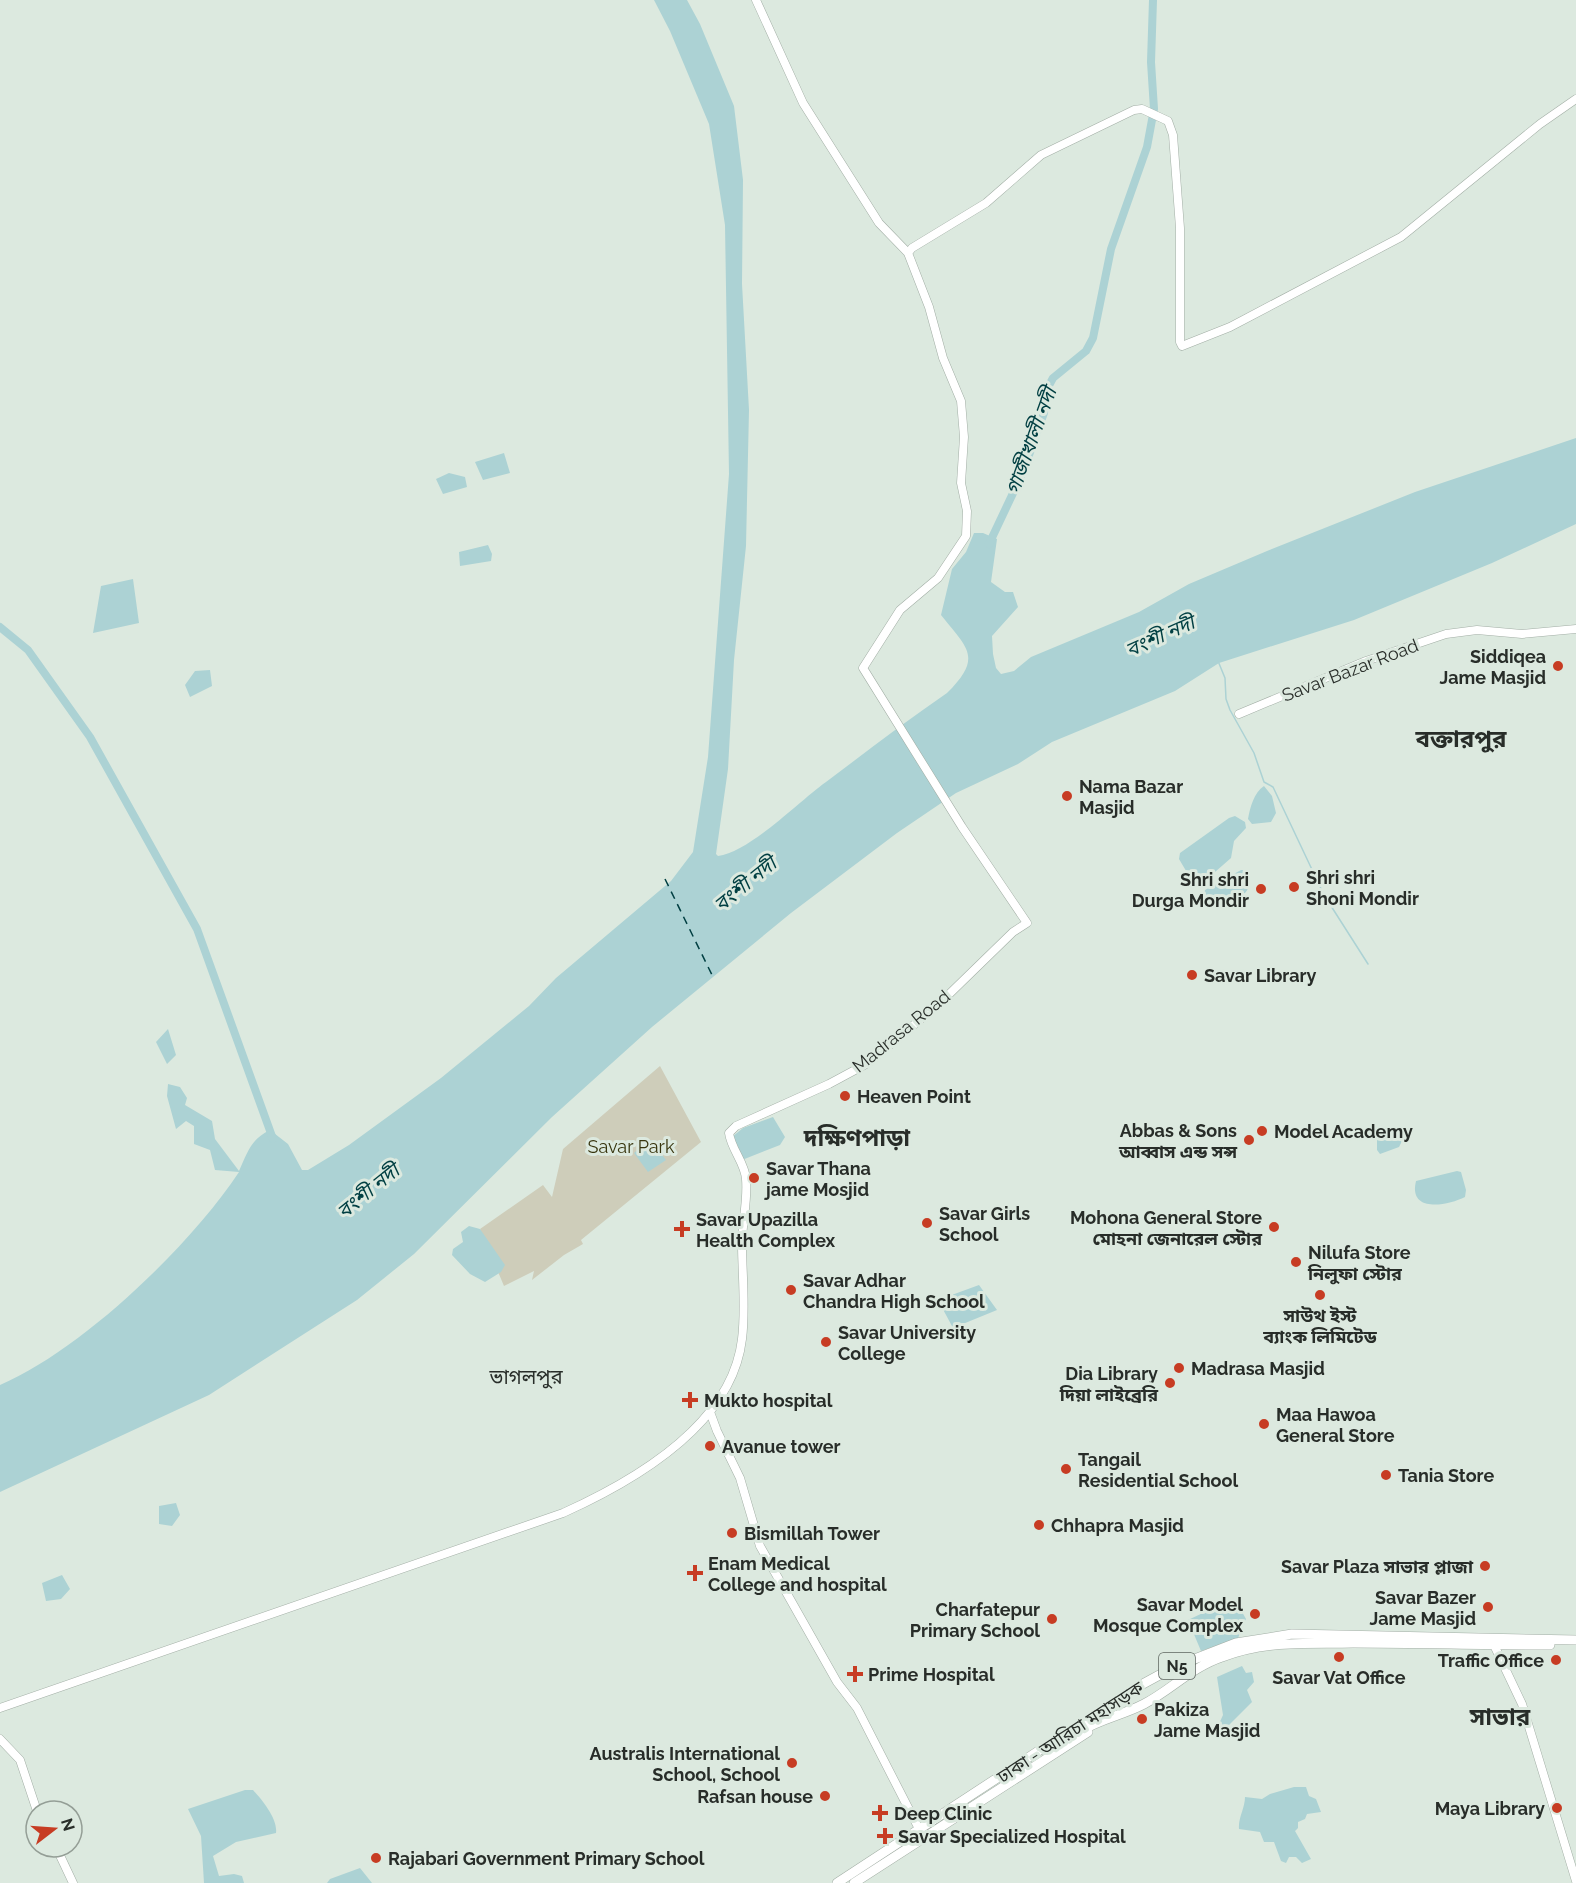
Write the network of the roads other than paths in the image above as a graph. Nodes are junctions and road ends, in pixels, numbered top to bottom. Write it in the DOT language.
graph roads {
  1 [pos="756,0"];
  2 [pos="1576,99"];
  3 [pos="909,253"];
  4 [pos="1576,629"];
  5 [pos="1239,714"];
  6 [pos="710,1412"];
  7 [pos="1576,1640"];
  8 [pos="1494,1645"];
  9 [pos="1576,1646"];
  10 [pos="1153,1679"];
  11 [pos="1123,1696"];
  12 [pos="1156,1698"];
  13 [pos="0,1708"];
  14 [pos="1129,1712"];
  15 [pos="1111,1718"];
  16 [pos="0,1739"];
  17 [pos="33,1799"];
  18 [pos="917,1825"];
  19 [pos="62,1859"];
  20 [pos="1576,1881"];
  21 [pos="73,1883"];
  22 [pos="827,1883"];
  23 [pos="837,1883"];
  24 [pos="846,1883"];
  25 [pos="855,1883"];
  1 -- 3 [label="street"];
  2 -- 3 [label="street"];
  3 -- 6 [label="street, Madrasa Road"];
  4 -- 5 [label="street, Savar Bazar Road"];
  6 -- 13 [label="street"];
  6 -- 18 [label="street"];
  7 -- 10 [label="highway, ঢাকা - আরিচা মহাসড়ক / N5"];
  8 -- 9 [label="highway, ঢাকা - আরিচা মহাসড়ক / N5"];
  8 -- 12 [label="highway, ঢাকা - আরিচা মহাসড়ক / N5"];
  8 -- 20 [label="street"];
  10 -- 11 [label="highway, ঢাকা - আরিচা মহাসড়ক / N5"];
  10 -- 12 [label="highway"];
  11 -- 14 [label="highway"];
  11 -- 18 [label="highway"];
  11 -- 23 [label="highway, ঢাকা - আরিচা মহাসড়ক / N5"];
  12 -- 14 [label="highway, ঢাকা - আরিচা মহাসড়ক / N5"];
  14 -- 15 [label="highway, ঢাকা - আরিচা মহাসড়ক / N5"];
  15 -- 24 [label="highway, ঢাকা - আরিচা মহাসড়ক / N5"];
  15 -- 25 [label="highway"];
  16 -- 17 [label="street"];
  18 -- 22 [label="highway"];
  19 -- 21 [label="street"];
}
